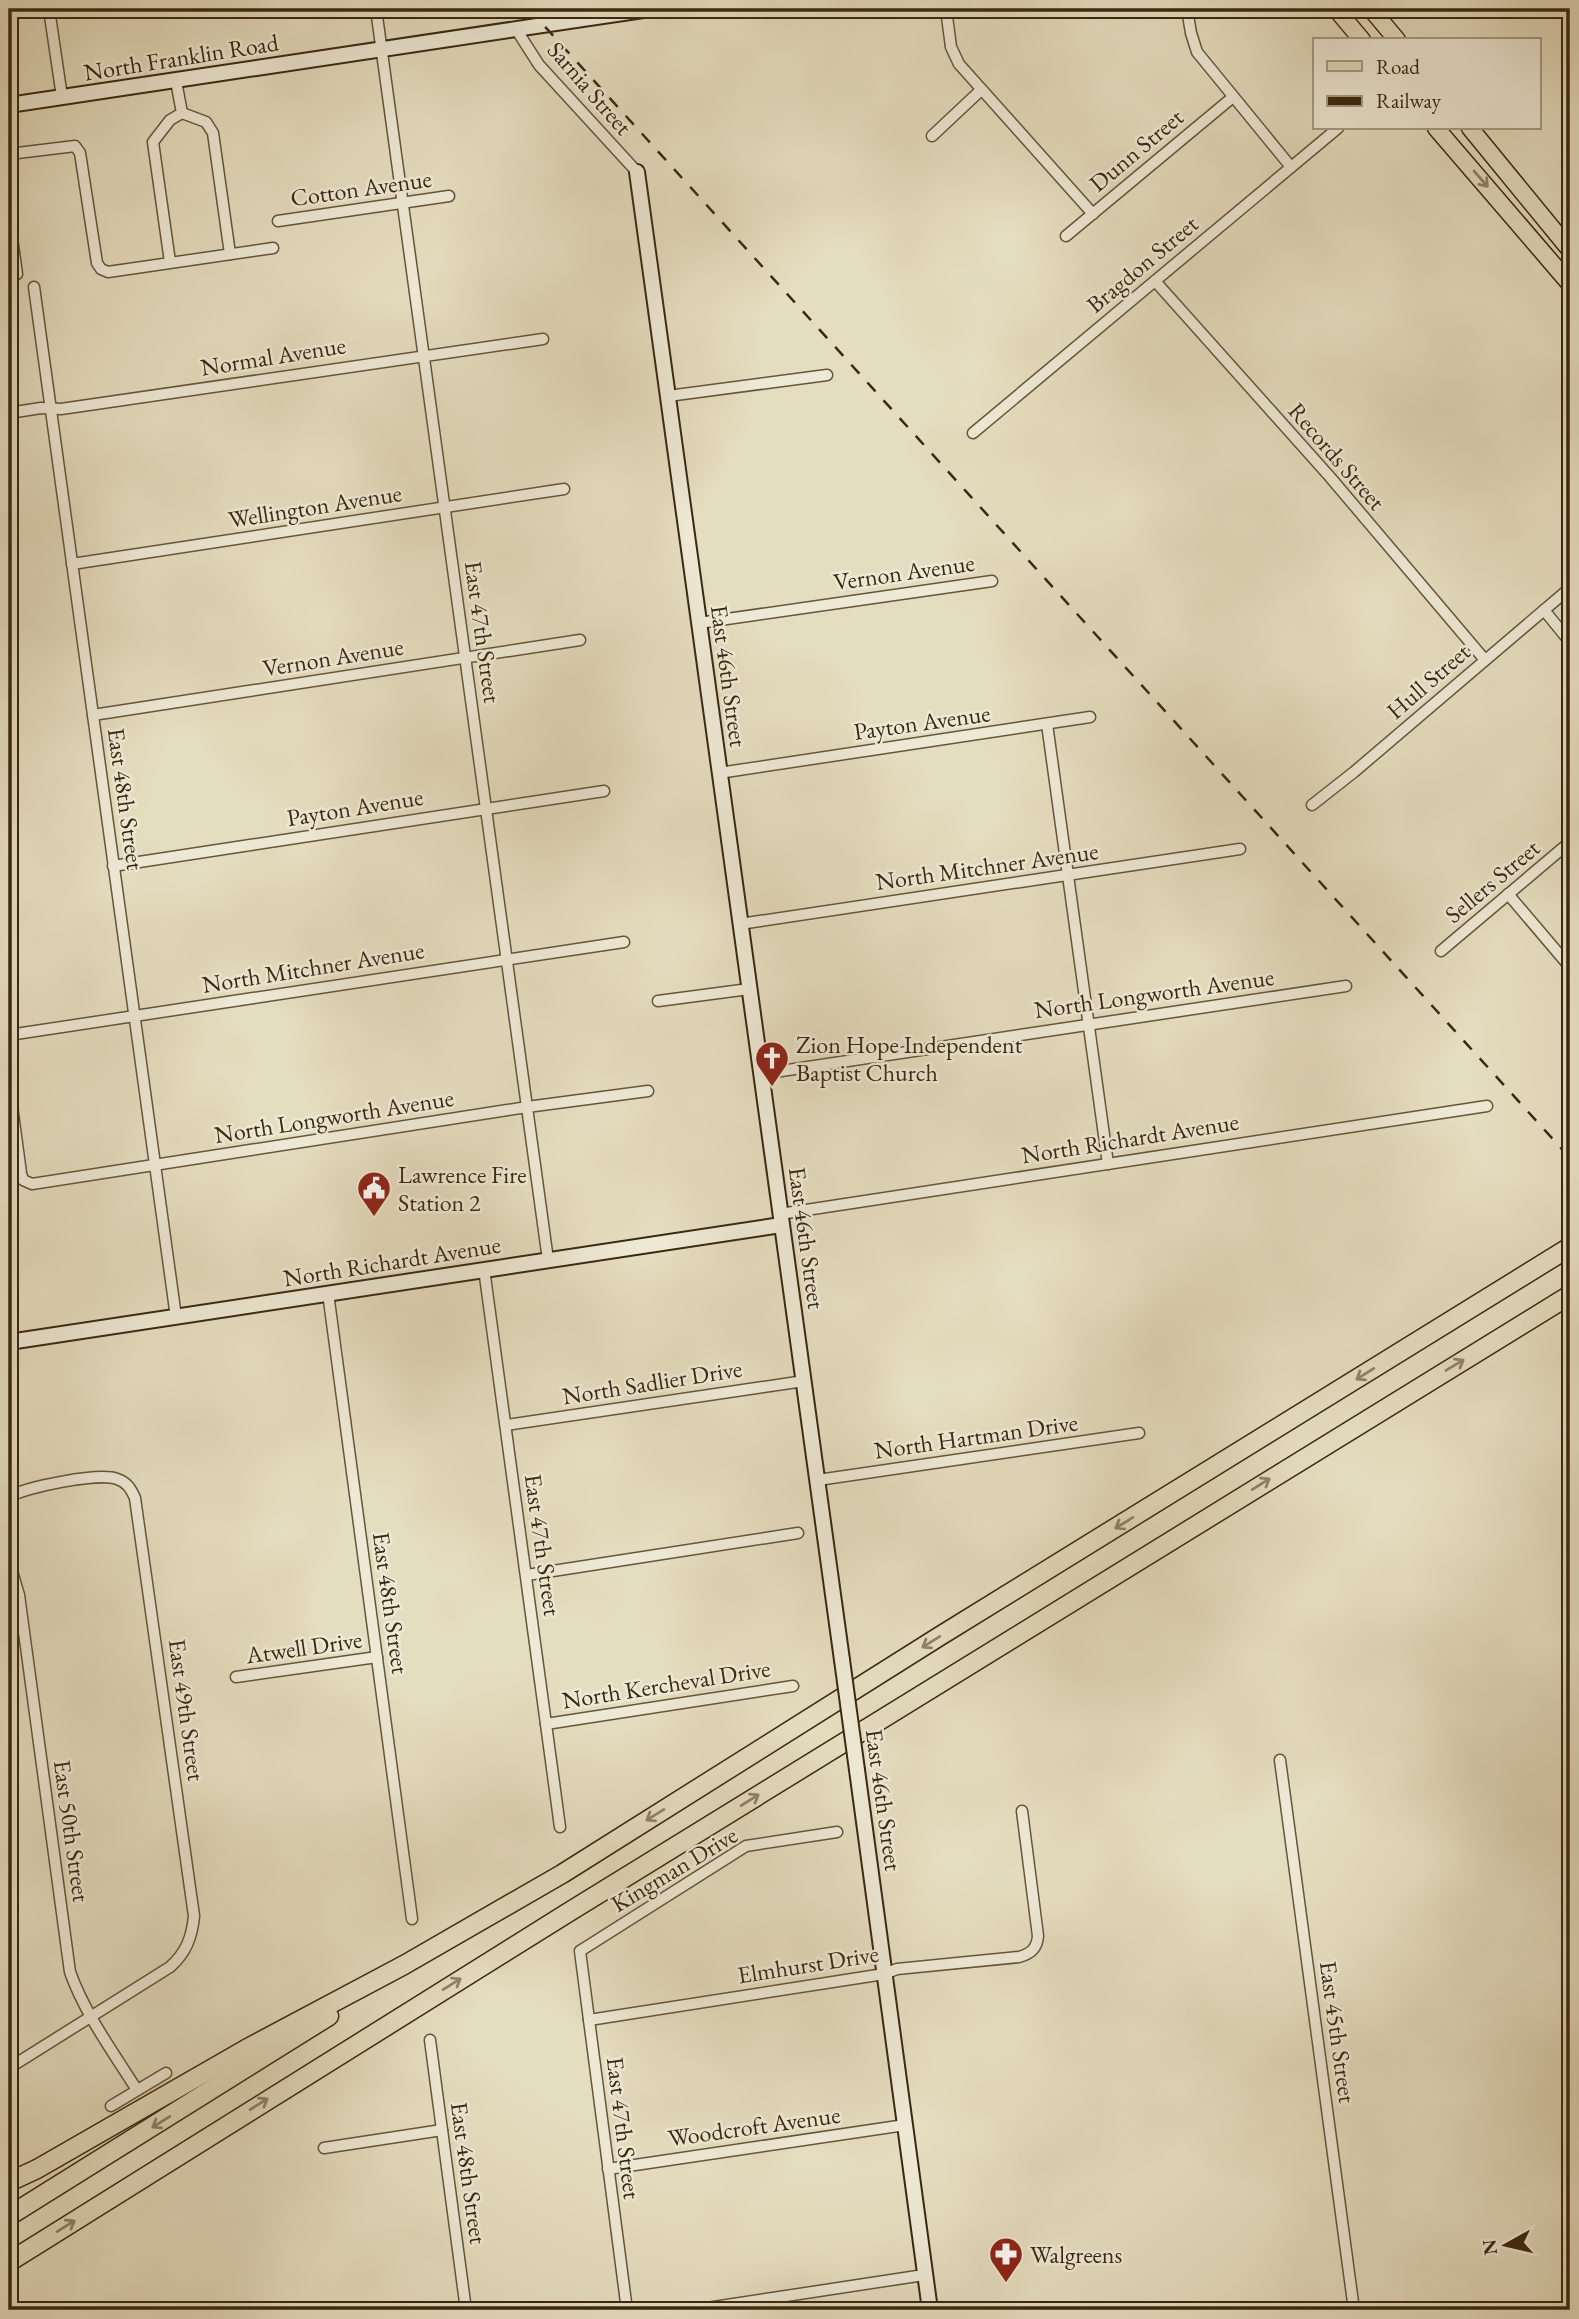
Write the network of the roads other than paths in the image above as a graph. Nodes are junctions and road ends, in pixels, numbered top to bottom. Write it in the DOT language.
graph roads {
  1 [pos="49,9"];
  2 [pos="376,9"];
  3 [pos="650,9"];
  4 [pos="946,9"];
  5 [pos="1187,9"];
  6 [pos="1336,9"];
  7 [pos="1371,9"];
  8 [pos="579,14"];
  9 [pos="516,29"];
  10 [pos="1360,38"];
  11 [pos="1395,38"];
  12 [pos="382,49"];
  13 [pos="176,81"];
  14 [pos="981,90"];
  15 [pos="62,97"];
  16 [pos="1233,97"];
  17 [pos="9,105"];
  18 [pos="181,113"];
  19 [pos="1336,130"];
  20 [pos="1438,130"];
  21 [pos="1472,130"];
  22 [pos="932,136"];
  23 [pos="9,154"];
  24 [pos="1291,167"];
  25 [pos="637,172"];
  26 [pos="449,196"];
  27 [pos="402,203"];
  28 [pos="1093,214"];
  29 [pos="9,217"];
  30 [pos="278,221"];
  31 [pos="1066,236"];
  32 [pos="273,248"];
  33 [pos="1570,250"];
  34 [pos="230,254"];
  35 [pos="170,262"];
  36 [pos="17,274"];
  37 [pos="1155,281"];
  38 [pos="1570,284"];
  39 [pos="34,287"];
  40 [pos="543,338"];
  41 [pos="424,354"];
  42 [pos="827,375"];
  43 [pos="668,396"];
  44 [pos="50,409"];
  45 [pos="9,413"];
  46 [pos="974,433"];
  47 [pos="564,489"];
  48 [pos="444,507"];
  49 [pos="72,564"];
  50 [pos="992,581"];
  51 [pos="1570,588"];
  52 [pos="1544,610"];
  53 [pos="699,623"];
  54 [pos="580,640"];
  55 [pos="1570,642"];
  56 [pos="465,658"];
  57 [pos="1485,660"];
  58 [pos="93,715"];
  59 [pos="1090,717"];
  60 [pos="1047,724"];
  61 [pos="719,773"];
  62 [pos="604,791"];
  63 [pos="1312,804"];
  64 [pos="486,808"];
  65 [pos="1570,842"];
  66 [pos="1240,849"];
  67 [pos="114,866"];
  68 [pos="1068,875"];
  69 [pos="1508,894"];
  70 [pos="740,924"];
  71 [pos="624,942"];
  72 [pos="1441,951"];
  73 [pos="507,958"];
  74 [pos="1570,968"];
  75 [pos="1346,986"];
  76 [pos="749,989"];
  77 [pos="658,1001"];
  78 [pos="134,1017"];
  79 [pos="1089,1024"];
  80 [pos="9,1035"];
  81 [pos="761,1074"];
  82 [pos="9,1084"];
  83 [pos="648,1091"];
  84 [pos="1487,1106"];
  85 [pos="527,1107"];
  86 [pos="154,1164"];
  87 [pos="1108,1164"];
  88 [pos="781,1219"];
  89 [pos="1570,1236"];
  90 [pos="1570,1247"];
  91 [pos="548,1260"];
  92 [pos="484,1269"];
  93 [pos="328,1293"];
  94 [pos="1566,1299"];
  95 [pos="1464,1312"];
  96 [pos="176,1317"];
  97 [pos="9,1342"];
  98 [pos="804,1381"];
  99 [pos="506,1425"];
  100 [pos="1139,1433"];
  101 [pos="818,1480"];
  102 [pos="9,1497"];
  103 [pos="798,1533"];
  104 [pos="9,1561"];
  105 [pos="527,1575"];
  106 [pos="23,1628"];
  107 [pos="9,1630"];
  108 [pos="377,1657"];
  109 [pos="236,1678"];
  110 [pos="793,1686"];
  111 [pos="546,1724"];
  112 [pos="1280,1760"];
  113 [pos="1021,1811"];
  114 [pos="560,1827"];
  115 [pos="837,1832"];
  116 [pos="412,1919"];
  117 [pos="580,1951"];
  118 [pos="404,1965"];
  119 [pos="884,1974"];
  120 [pos="91,2016"];
  121 [pos="589,2020"];
  122 [pos="430,2040"];
  123 [pos="9,2068"];
  124 [pos="166,2073"];
  125 [pos="137,2090"];
  126 [pos="111,2106"];
  127 [pos="905,2125"];
  128 [pos="442,2130"];
  129 [pos="324,2148"];
  130 [pos="608,2169"];
  131 [pos="9,2182"];
  132 [pos="9,2216"];
  133 [pos="9,2262"];
  134 [pos="924,2275"];
  135 [pos="466,2310"];
  136 [pos="627,2310"];
  137 [pos="694,2310"];
  138 [pos="930,2310"];
  139 [pos="1354,2310"];
  1 -- 15 [label="street"];
  2 -- 12 [label="street, East 47th Street"];
  3 -- 8 [label="street, North Franklin Road"];
  4 -- 14 [label="street"];
  5 -- 16 [label="street"];
  6 -- 10 [label="main road"];
  7 -- 11 [label="main road"];
  8 -- 9 [label="street, North Franklin Road"];
  9 -- 12 [label="street, North Franklin Road"];
  9 -- 25 [label="street, Sarnia Street"];
  12 -- 13 [label="street, North Franklin Road"];
  12 -- 27 [label="street, East 47th Street"];
  13 -- 15 [label="street, North Franklin Road"];
  13 -- 18 [label="street"];
  14 -- 22 [label="street"];
  14 -- 28 [label="street"];
  15 -- 17 [label="street, North Franklin Road"];
  16 -- 24 [label="street"];
  16 -- 28 [label="street, Dunn Street"];
  18 -- 34 [label="street"];
  18 -- 35 [label="street"];
  19 -- 24 [label="street, Bragdon Street"];
  20 -- 38 [label="main road, one-way"];
  21 -- 33 [label="main road"];
  23 -- 35 [label="street"];
  24 -- 37 [label="street, Bragdon Street"];
  25 -- 43 [label="street, East 46th Street"];
  26 -- 27 [label="street, Cotton Avenue"];
  27 -- 30 [label="street, Cotton Avenue"];
  27 -- 41 [label="street, East 47th Street"];
  28 -- 31 [label="street, Dunn Street"];
  29 -- 36 [label="street"];
  32 -- 34 [label="street"];
  34 -- 35 [label="street"];
  37 -- 46 [label="street, Bragdon Street"];
  37 -- 57 [label="street, Records Street"];
  39 -- 44 [label="street, East 48th Street"];
  40 -- 41 [label="street, Normal Avenue"];
  41 -- 44 [label="street, Normal Avenue"];
  41 -- 48 [label="street, East 47th Street"];
  42 -- 43 [label="street"];
  43 -- 53 [label="street, East 46th Street"];
  44 -- 45 [label="street, Normal Avenue"];
  44 -- 49 [label="street, East 48th Street"];
  47 -- 48 [label="street, Wellington Avenue"];
  48 -- 49 [label="street, Wellington Avenue"];
  48 -- 56 [label="street, East 47th Street"];
  49 -- 58 [label="street, East 48th Street"];
  50 -- 53 [label="street, Vernon Avenue"];
  51 -- 52 [label="street, Hull Street"];
  52 -- 55 [label="street"];
  52 -- 57 [label="street, Hull Street"];
  53 -- 61 [label="street, East 46th Street"];
  54 -- 56 [label="street, Vernon Avenue"];
  56 -- 58 [label="street, Vernon Avenue"];
  56 -- 64 [label="street, East 47th Street"];
  57 -- 63 [label="street, Hull Street"];
  58 -- 67 [label="street, East 48th Street"];
  59 -- 60 [label="street, Payton Avenue"];
  60 -- 61 [label="street, Payton Avenue"];
  60 -- 68 [label="street"];
  61 -- 70 [label="street, East 46th Street"];
  62 -- 64 [label="street, Payton Avenue"];
  64 -- 67 [label="street, Payton Avenue"];
  64 -- 73 [label="street, East 47th Street"];
  65 -- 69 [label="street, Sellers Street"];
  66 -- 68 [label="street, North Mitchner Avenue"];
  67 -- 78 [label="street, East 48th Street"];
  68 -- 70 [label="street, North Mitchner Avenue"];
  68 -- 79 [label="street"];
  69 -- 72 [label="street, Sellers Street"];
  69 -- 74 [label="street"];
  70 -- 76 [label="street, East 46th Street"];
  71 -- 73 [label="street, North Mitchner Avenue"];
  73 -- 78 [label="street, North Mitchner Avenue"];
  73 -- 85 [label="street, East 47th Street"];
  75 -- 79 [label="street, North Longworth Avenue"];
  76 -- 77 [label="street"];
  76 -- 81 [label="street, East 46th Street"];
  78 -- 80 [label="street, North Mitchner Avenue"];
  78 -- 86 [label="street, East 48th Street"];
  79 -- 81 [label="street, North Longworth Avenue"];
  79 -- 87 [label="street"];
  81 -- 88 [label="street, East 46th Street"];
  82 -- 86 [label="street, North Longworth Avenue"];
  83 -- 85 [label="street, North Longworth Avenue"];
  84 -- 87 [label="street, North Richardt Avenue"];
  85 -- 86 [label="street, North Longworth Avenue"];
  85 -- 91 [label="street, East 47th Street"];
  86 -- 96 [label="street, East 48th Street"];
  87 -- 88 [label="street, North Richardt Avenue"];
  88 -- 91 [label="street, North Richardt Avenue"];
  88 -- 98 [label="street, East 46th Street"];
  89 -- 95 [label="highway"];
  90 -- 95 [label="highway"];
  91 -- 92 [label="street, North Richardt Avenue"];
  92 -- 93 [label="street, North Richardt Avenue"];
  92 -- 99 [label="street, East 47th Street"];
  93 -- 96 [label="street, North Richardt Avenue"];
  93 -- 108 [label="street, East 48th Street"];
  133 -- 94 [label="highway, one-way"];
  95 -- 118 [label="highway, one-way"];
  96 -- 97 [label="street, North Richardt Avenue"];
  98 -- 99 [label="street, North Sadlier Drive"];
  98 -- 101 [label="street, East 46th Street"];
  99 -- 105 [label="street, East 47th Street"];
  100 -- 101 [label="street, North Hartman Drive"];
  101 -- 119 [label="street, East 46th Street, bridge"];
  102 -- 120 [label="street, East 49th Street"];
  103 -- 105 [label="street"];
  104 -- 106 [label="street, East 50th Street"];
  105 -- 111 [label="street, East 47th Street"];
  106 -- 107 [label="street"];
  106 -- 120 [label="street, East 50th Street"];
  108 -- 109 [label="street, Atwell Drive"];
  108 -- 116 [label="street, East 48th Street"];
  110 -- 111 [label="street, North Kercheval Drive"];
  111 -- 114 [label="street, East 47th Street"];
  112 -- 139 [label="street, East 45th Street"];
  113 -- 119 [label="street, Elmhurst Drive"];
  115 -- 117 [label="street, Kingman Drive"];
  117 -- 121 [label="street, East 47th Street"];
  118 -- 131 [label="highway"];
  118 -- 132 [label="highway, one-way"];
  119 -- 121 [label="street, Elmhurst Drive"];
  119 -- 127 [label="street, East 46th Street"];
  120 -- 123 [label="street"];
  120 -- 125 [label="street, East 50th Street"];
  121 -- 130 [label="street, East 47th Street"];
  122 -- 128 [label="street, East 48th Street"];
  124 -- 125 [label="street"];
  125 -- 126 [label="street"];
  127 -- 130 [label="street, Woodcroft Avenue"];
  127 -- 134 [label="street, East 46th Street"];
  128 -- 129 [label="street"];
  128 -- 135 [label="street, East 48th Street"];
  130 -- 136 [label="street, East 47th Street"];
  134 -- 137 [label="street"];
  134 -- 138 [label="street, East 46th Street"];
}
